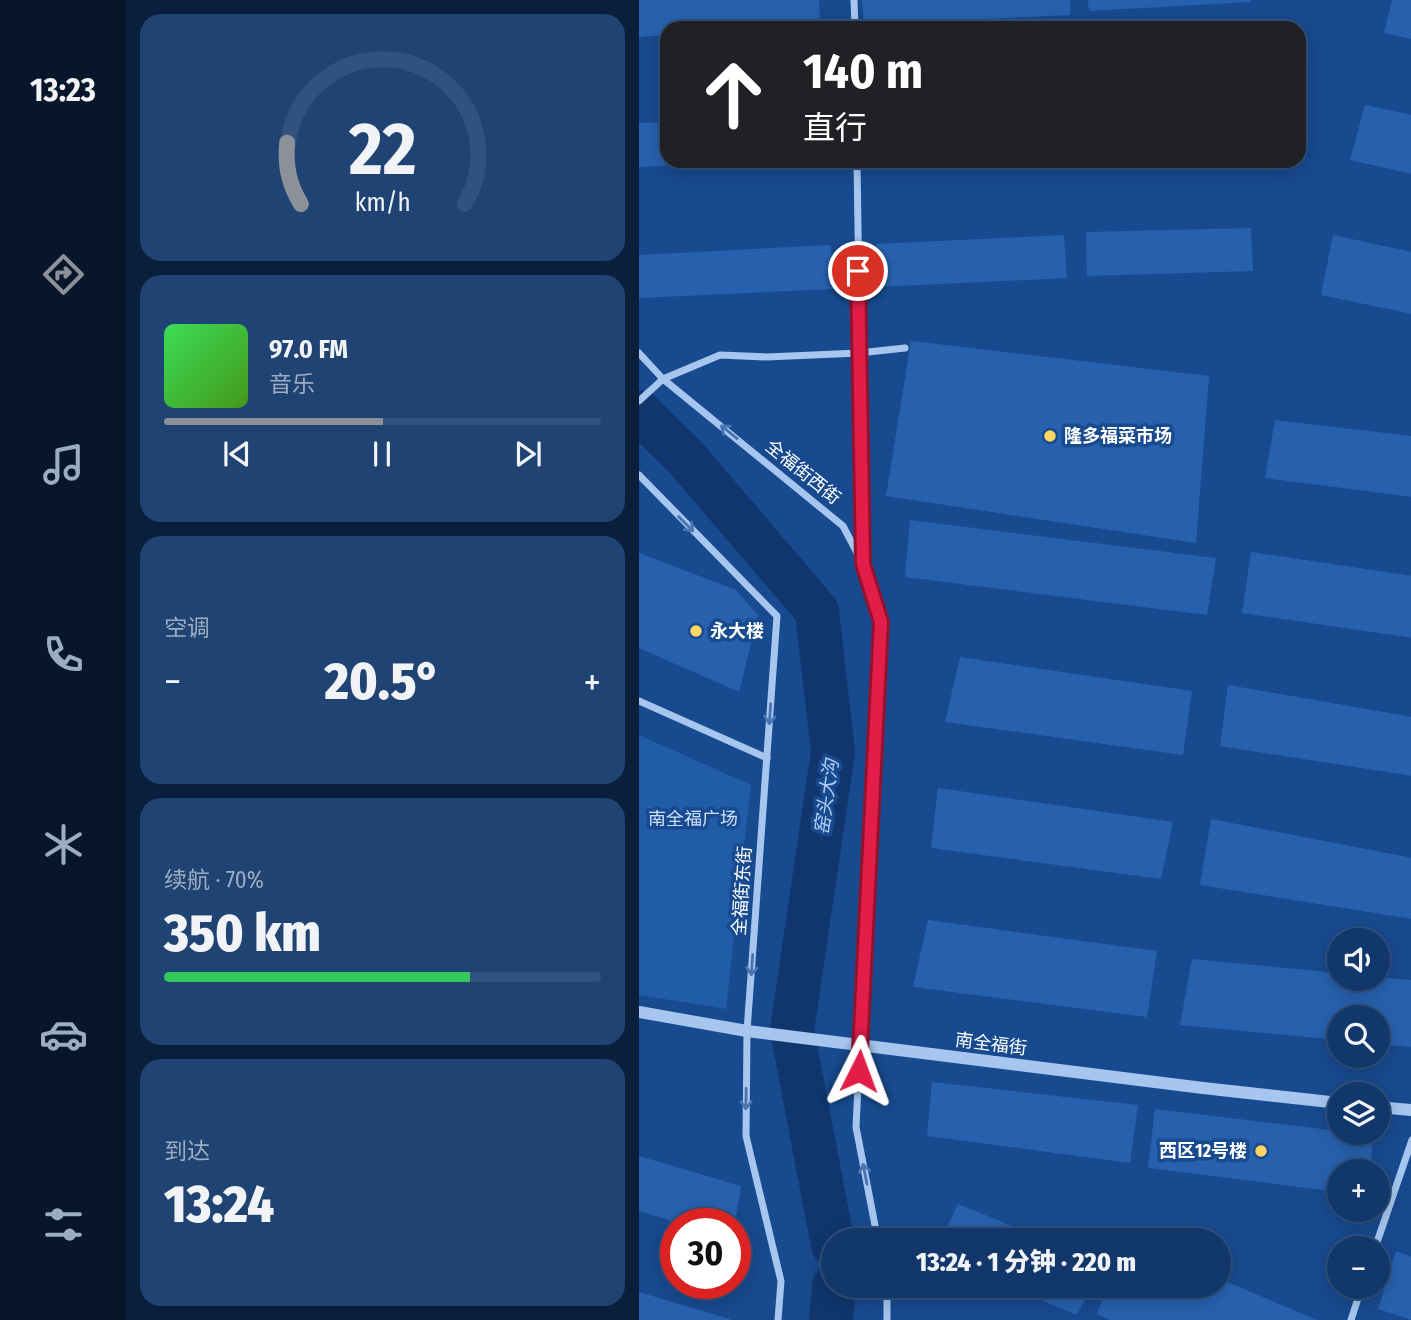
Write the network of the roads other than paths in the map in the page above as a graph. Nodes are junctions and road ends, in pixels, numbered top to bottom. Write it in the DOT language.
graph roads {
  1 [pos="854,0"];
  2 [pos="855,21"];
  3 [pos="857,168"];
  4 [pos="905,348"];
  5 [pos="639,353"];
  6 [pos="859,353"];
  7 [pos="663,379"];
  8 [pos="639,401"];
  9 [pos="639,475"];
  10 [pos="863,564"];
  11 [pos="639,701"];
  12 [pos="767,758"];
  13 [pos="639,1012"];
  14 [pos="747,1031"];
  15 [pos="860,1043"];
  16 [pos="1327,1101"];
  17 [pos="1390,1108"];
  18 [pos="1411,1110"];
  19 [pos="1411,1140"];
  20 [pos="875,1228"];
  21 [pos="1379,1236"];
  22 [pos="887,1298"];
  23 [pos="1358,1299"];
  24 [pos="778,1320"];
  25 [pos="887,1320"];
  26 [pos="1351,1320"];
  1 -- 2 [label="street"];
  3 -- 6 [label="street"];
  4 -- 6 [label="street"];
  5 -- 7 [label="street, 全福街西街"];
  6 -- 7 [label="street"];
  6 -- 10 [label="street"];
  7 -- 8 [label="street"];
  10 -- 7 [label="street, 全福街西街, one-way"];
  9 -- 12 [label="street, 全福街东街, one-way"];
  10 -- 15 [label="street, 全福街西街"];
  11 -- 12 [label="street"];
  12 -- 14 [label="street, 全福街东街, one-way"];
  13 -- 14 [label="street, 南全福街"];
  14 -- 15 [label="street, 南全福街"];
  14 -- 24 [label="street, 全福街东街, one-way"];
  15 -- 16 [label="street, 南全福街"];
  20 -- 15 [label="street, 全福街西街, one-way"];
  17 -- 18 [label="street"];
  19 -- 21 [label="street"];
  22 -- 25 [label="street"];
  23 -- 26 [label="street"];
}
